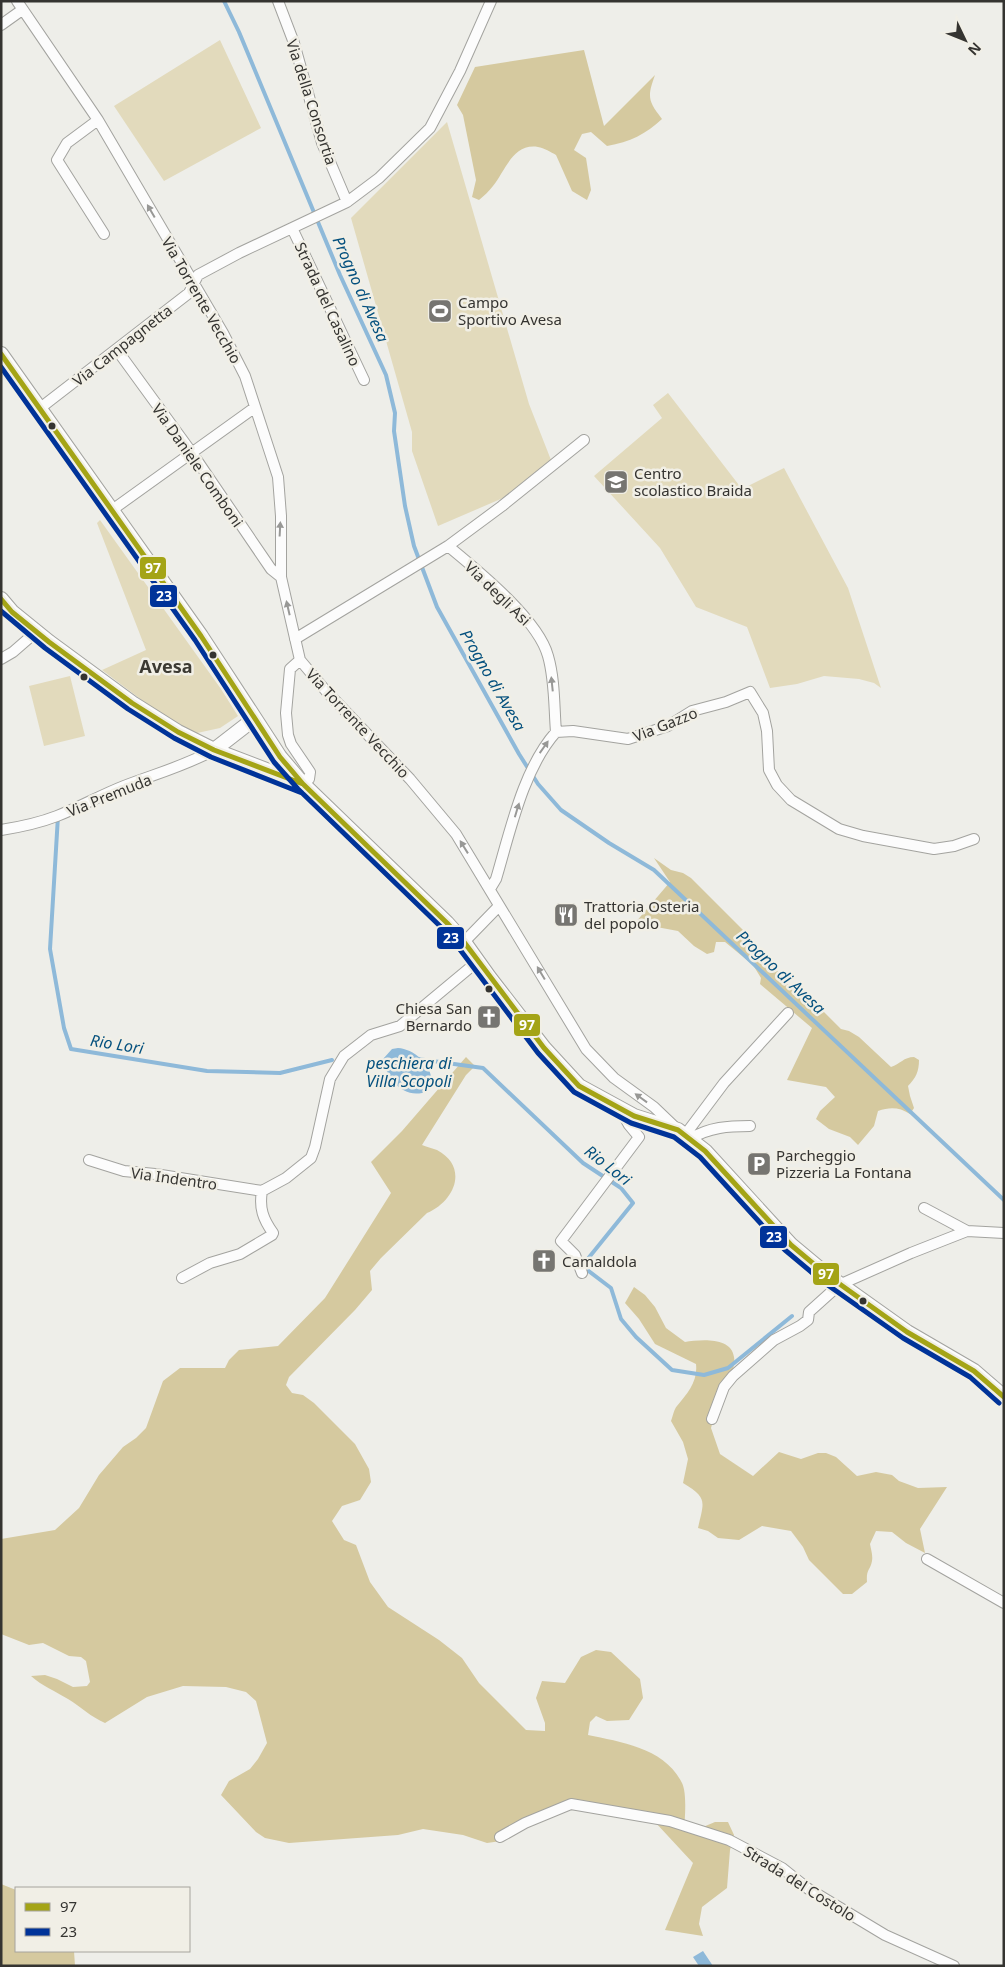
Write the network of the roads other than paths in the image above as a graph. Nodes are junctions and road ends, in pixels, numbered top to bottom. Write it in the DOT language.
graph roads {
  1 [pos="278,1"];
  2 [pos="492,2"];
  3 [pos="19,6"];
  4 [pos="1,25"];
  5 [pos="98,120"];
  6 [pos="347,202"];
  7 [pos="292,228"];
  8 [pos="104,234"];
  9 [pos="195,279"];
  10 [pos="117,350"];
  11 [pos="1,354"];
  12 [pos="364,380"];
  13 [pos="254,408"];
  14 [pos="39,409"];
  15 [pos="584,440"];
  16 [pos="192,453"];
  17 [pos="112,510"];
  18 [pos="448,546"];
  19 [pos="281,577"];
  20 [pos="1,599"];
  21 [pos="36,632"];
  22 [pos="295,639"];
  23 [pos="1,659"];
  24 [pos="300,660"];
  25 [pos="254,719"];
  26 [pos="556,732"];
  27 [pos="214,750"];
  28 [pos="303,784"];
  29 [pos="1,830"];
  30 [pos="974,839"];
  31 [pos="490,889"];
  32 [pos="499,906"];
  33 [pos="464,942"];
  34 [pos="478,961"];
  35 [pos="788,1013"];
  36 [pos="620,1108"];
  37 [pos="750,1126"];
  38 [pos="684,1135"];
  39 [pos="89,1160"];
  40 [pos="262,1190"];
  41 [pos="924,1208"];
  42 [pos="967,1231"];
  43 [pos="1004,1233"];
  44 [pos="582,1273"];
  45 [pos="182,1278"];
  46 [pos="839,1285"];
  47 [pos="1004,1397"];
  48 [pos="712,1419"];
  49 [pos="927,1559"];
  50 [pos="1004,1603"];
  51 [pos="500,1838"];
  52 [pos="954,1966"];
  1 -- 6 [label="street, Via della Consortia"];
  2 -- 6 [label="street, Strada del Casalino"];
  3 -- 4 [label="street"];
  3 -- 5 [label="street, Via Torrente Vecchio"];
  5 -- 8 [label="street"];
  9 -- 5 [label="street, Via Torrente Vecchio, one-way"];
  6 -- 7 [label="street, Strada del Casalino"];
  7 -- 9 [label="street, Strada del Casalino"];
  7 -- 12 [label="street, Strada del Casalino"];
  9 -- 10 [label="street, Via Campagnetta"];
  9 -- 13 [label="street, Via Torrente Vecchio"];
  10 -- 14 [label="street, Via Campagnetta"];
  10 -- 16 [label="street, Via Daniele Comboni"];
  11 -- 14 [label="street"];
  13 -- 16 [label="street"];
  19 -- 13 [label="street, Via Torrente Vecchio, one-way"];
  14 -- 17 [label="street"];
  15 -- 18 [label="street"];
  16 -- 17 [label="street"];
  16 -- 19 [label="street, Via Daniele Comboni"];
  17 -- 25 [label="street"];
  18 -- 22 [label="street"];
  26 -- 18 [label="street, Via degli Asi, one-way"];
  22 -- 19 [label="street, Via Torrente Vecchio, one-way"];
  20 -- 21 [label="street"];
  21 -- 23 [label="street"];
  21 -- 27 [label="street"];
  22 -- 24 [label="street, Via Torrente Vecchio"];
  24 -- 28 [label="street"];
  31 -- 24 [label="street, Via Torrente Vecchio, one-way"];
  25 -- 27 [label="street"];
  25 -- 28 [label="street"];
  26 -- 30 [label="street, Via Gazzo"];
  31 -- 26 [label="street, one-way"];
  27 -- 28 [label="street"];
  27 -- 29 [label="street, Via Premuda"];
  28 -- 33 [label="street"];
  31 -- 32 [label="street, Via Torrente Vecchio"];
  32 -- 33 [label="street"];
  38 -- 32 [label="street, Via Torrente Vecchio, one-way"];
  33 -- 34 [label="street"];
  34 -- 36 [label="street"];
  34 -- 40 [label="street"];
  35 -- 38 [label="street"];
  36 -- 38 [label="street"];
  36 -- 44 [label="street"];
  37 -- 38 [label="street"];
  38 -- 46 [label="street"];
  39 -- 40 [label="street, Via Indentro"];
  40 -- 45 [label="street"];
  41 -- 42 [label="street"];
  42 -- 43 [label="street"];
  42 -- 46 [label="street"];
  46 -- 47 [label="street"];
  46 -- 48 [label="street"];
  49 -- 50 [label="street"];
  51 -- 52 [label="street, Strada del Costolo"];
}
